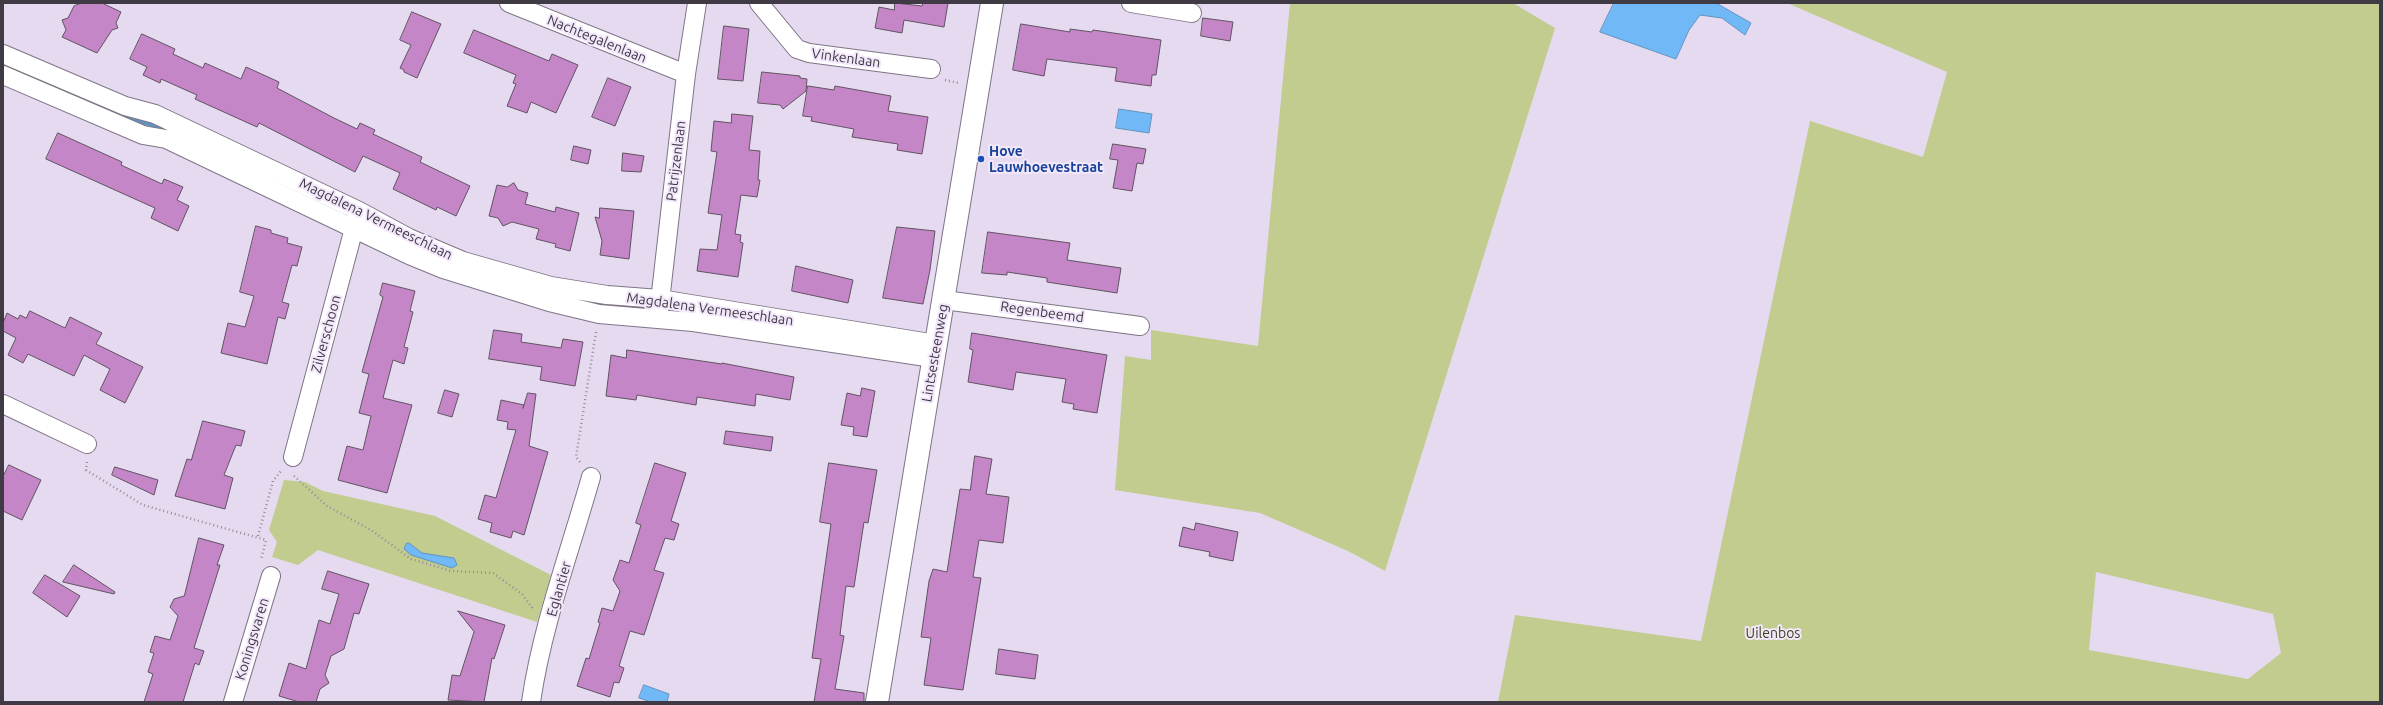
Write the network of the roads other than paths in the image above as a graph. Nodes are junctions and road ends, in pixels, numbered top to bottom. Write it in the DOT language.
graph roads {
  1 [pos="509,3"];
  2 [pos="697,3"];
  3 [pos="759,3"];
  4 [pos="992,3"];
  5 [pos="1131,3"];
  6 [pos="1192,13"];
  7 [pos="3,54"];
  8 [pos="931,69"];
  9 [pos="686,74"];
  10 [pos="3,75"];
  11 [pos="356,219"];
  12 [pos="660,299"];
  13 [pos="944,300"];
  14 [pos="658,319"];
  15 [pos="1140,326"];
  16 [pos="934,351"];
  17 [pos="3,404"];
  18 [pos="87,444"];
  19 [pos="289,465"];
  20 [pos="591,477"];
  21 [pos="271,576"];
  22 [pos="233,702"];
  23 [pos="531,702"];
  24 [pos="877,702"];
  1 -- 9 [label="street, Nachtegalenlaan"];
  2 -- 9 [label="street, Patrijzenlaan"];
  3 -- 8 [label="street, Vinkenlaan"];
  4 -- 13 [label="street, Lintsesteenweg"];
  5 -- 6 [label="street"];
  7 -- 11 [label="street, Magdalena Vermeeschlaan"];
  9 -- 12 [label="street, Patrijzenlaan"];
  10 -- 11 [label="street, Magdalena Vermeeschlaan"];
  11 -- 12 [label="street, Magdalena Vermeeschlaan"];
  11 -- 14 [label="street, Magdalena Vermeeschlaan"];
  11 -- 19 [label="street, Zilverschoon"];
  12 -- 14 [label="street, Patrijzenlaan"];
  12 -- 16 [label="street, Magdalena Vermeeschlaan"];
  13 -- 15 [label="street, Regenbeemd"];
  13 -- 16 [label="street, Lintsesteenweg"];
  14 -- 16 [label="street, Magdalena Vermeeschlaan"];
  16 -- 24 [label="street, Lintsesteenweg"];
  17 -- 18 [label="street"];
  20 -- 23 [label="street, Eglantier"];
  21 -- 22 [label="street, Koningsvaren"];
}
